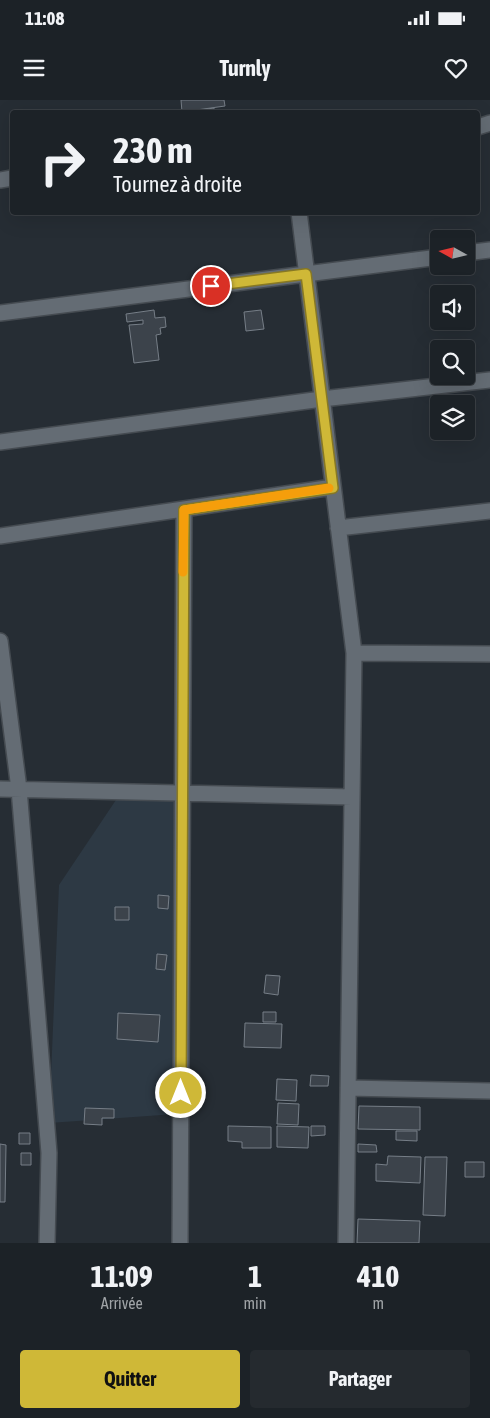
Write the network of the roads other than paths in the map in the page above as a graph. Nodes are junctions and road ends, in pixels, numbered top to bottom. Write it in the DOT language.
graph roads {
  1 [pos="298,215"];
  2 [pos="490,250"];
  3 [pos="475,252"];
  4 [pos="430,258"];
  5 [pos="306,274"];
  6 [pos="0,313"];
  7 [pos="490,380"];
  8 [pos="322,398"];
  9 [pos="0,442"];
  10 [pos="333,488"];
  11 [pos="184,510"];
  12 [pos="490,511"];
  13 [pos="338,528"];
  14 [pos="0,536"];
  15 [pos="0,641"];
  16 [pos="354,653"];
  17 [pos="490,654"];
  18 [pos="0,789"];
  19 [pos="19,790"];
  20 [pos="182,793"];
  21 [pos="352,797"];
  22 [pos="348,1088"];
  23 [pos="490,1091"];
  24 [pos="47,1243"];
  25 [pos="180,1243"];
  26 [pos="346,1243"];
  1 -- 5 [label="street"];
  2 -- 3 [label="street"];
  4 -- 5 [label="street"];
  5 -- 6 [label="street"];
  5 -- 8 [label="street"];
  7 -- 8 [label="street"];
  8 -- 9 [label="street"];
  8 -- 10 [label="street"];
  10 -- 11 [label="street"];
  10 -- 13 [label="street"];
  11 -- 14 [label="street"];
  11 -- 20 [label="street"];
  12 -- 13 [label="street"];
  13 -- 16 [label="street"];
  15 -- 19 [label="street"];
  16 -- 17 [label="street"];
  16 -- 21 [label="street"];
  18 -- 19 [label="street"];
  19 -- 20 [label="street"];
  19 -- 24 [label="street"];
  20 -- 21 [label="street"];
  20 -- 25 [label="street"];
  21 -- 22 [label="street"];
  22 -- 23 [label="street"];
  22 -- 26 [label="street"];
}
